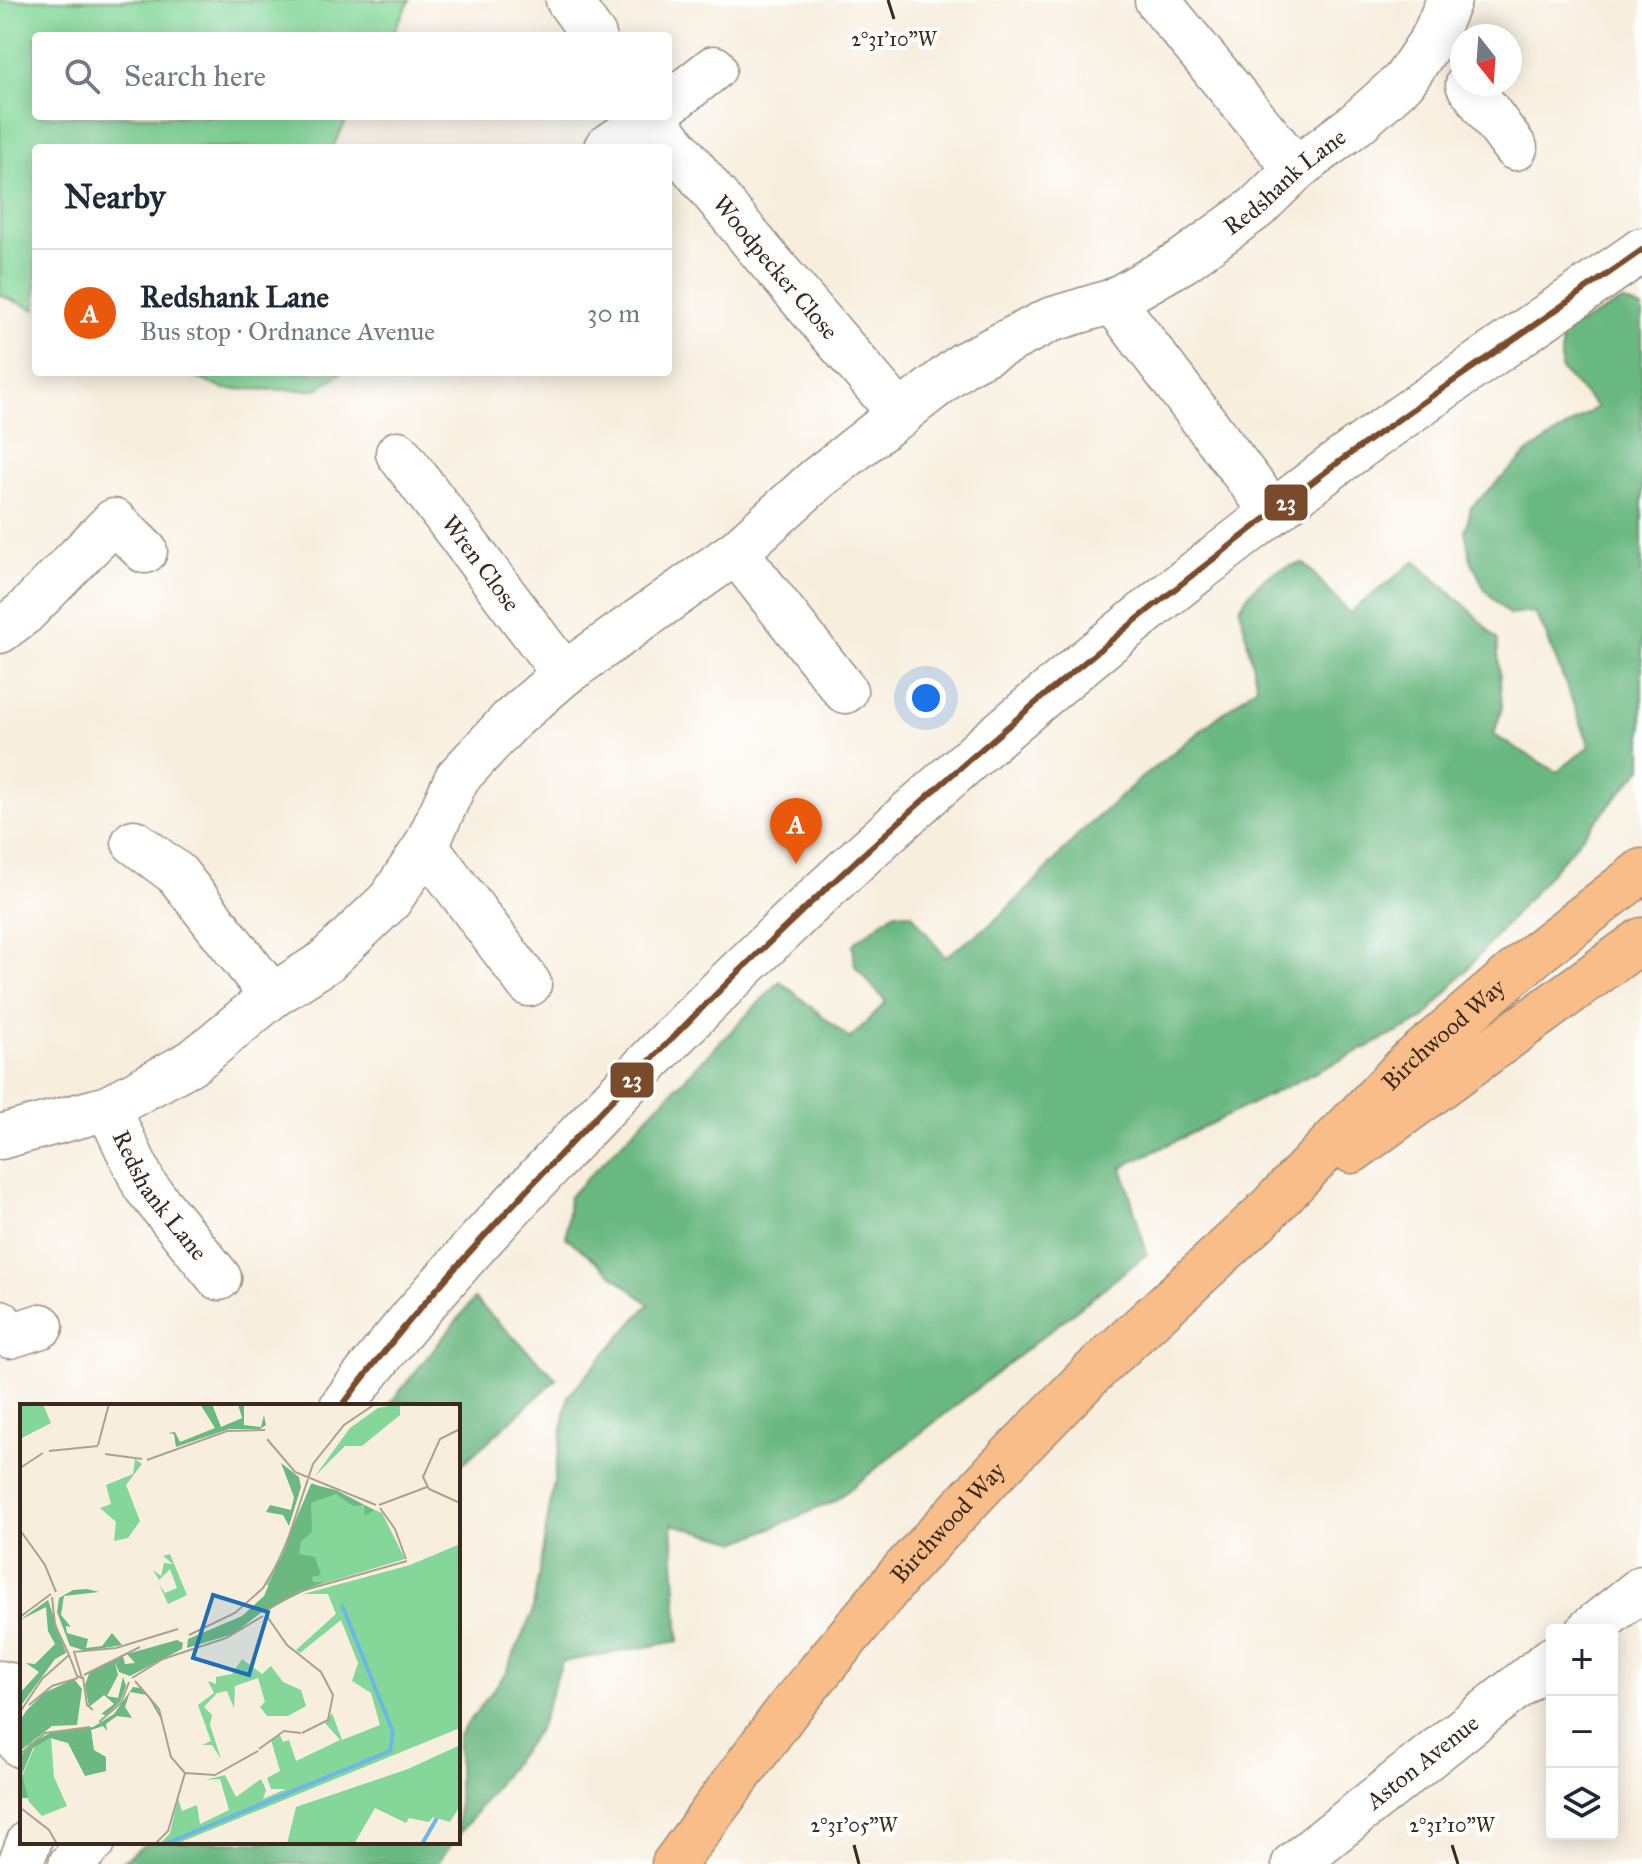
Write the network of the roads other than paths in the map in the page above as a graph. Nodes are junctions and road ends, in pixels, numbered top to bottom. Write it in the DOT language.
graph roads {
  1 [pos="1157,0"];
  2 [pos="546,1"];
  3 [pos="1441,19"];
  4 [pos="589,32"];
  5 [pos="1450,43"];
  6 [pos="714,68"];
  7 [pos="1477,96"];
  8 [pos="672,101"];
  9 [pos="646,120"];
  10 [pos="655,120"];
  11 [pos="612,144"];
  12 [pos="1515,148"];
  13 [pos="1296,169"];
  14 [pos="1642,250"];
  15 [pos="1113,301"];
  16 [pos="901,415"];
  17 [pos="396,444"];
  18 [pos="1273,512"];
  19 [pos="145,551"];
  20 [pos="736,552"];
  21 [pos="0,631"];
  22 [pos="564,674"];
  23 [pos="845,691"];
  24 [pos="134,842"];
  25 [pos="426,846"];
  26 [pos="1642,871"];
  27 [pos="1642,940"];
  28 [pos="529,984"];
  29 [pos="272,996"];
  30 [pos="108,1108"];
  31 [pos="0,1137"];
  32 [pos="1262,1216"];
  33 [pos="219,1278"];
  34 [pos="344,1404"];
  35 [pos="1642,1588"];
  36 [pos="1597,1624"];
  37 [pos="1546,1664"];
  38 [pos="0,1683"];
  39 [pos="20,1688"];
  40 [pos="0,1719"];
  41 [pos="20,1744"];
  42 [pos="28,1844"];
  43 [pos="91,1844"];
  44 [pos="20,1864"];
  45 [pos="71,1864"];
  46 [pos="674,1864"];
  47 [pos="1294,1864"];
  1 -- 13 [label="street"];
  2 -- 4 [label="street"];
  3 -- 5 [label="street, Redshank Lane"];
  3 -- 13 [label="street, Redshank Lane"];
  6 -- 8 [label="street"];
  7 -- 12 [label="street"];
  9 -- 11 [label="street, Woodpecker Close"];
  10 -- 16 [label="street, Woodpecker Close"];
  13 -- 15 [label="street, Redshank Lane"];
  14 -- 18 [label="street"];
  15 -- 16 [label="street, Redshank Lane"];
  15 -- 18 [label="street"];
  16 -- 20 [label="street, Redshank Lane"];
  17 -- 22 [label="street, Wren Close"];
  18 -- 34 [label="street"];
  19 -- 21 [label="street"];
  20 -- 22 [label="street, Redshank Lane"];
  20 -- 23 [label="street"];
  22 -- 25 [label="street, Redshank Lane"];
  24 -- 29 [label="street"];
  25 -- 28 [label="street"];
  25 -- 29 [label="street, Redshank Lane"];
  26 -- 32 [label="main road, Birchwood Way"];
  27 -- 32 [label="main road, Birchwood Way"];
  29 -- 30 [label="street, Redshank Lane"];
  30 -- 31 [label="street, Redshank Lane"];
  30 -- 33 [label="street, Redshank Lane"];
  32 -- 46 [label="main road, Birchwood Way"];
  35 -- 36 [label="street"];
  37 -- 47 [label="street, Aston Avenue"];
  38 -- 39 [label="street"];
  40 -- 41 [label="street"];
  42 -- 44 [label="street"];
  43 -- 45 [label="street"];
}
